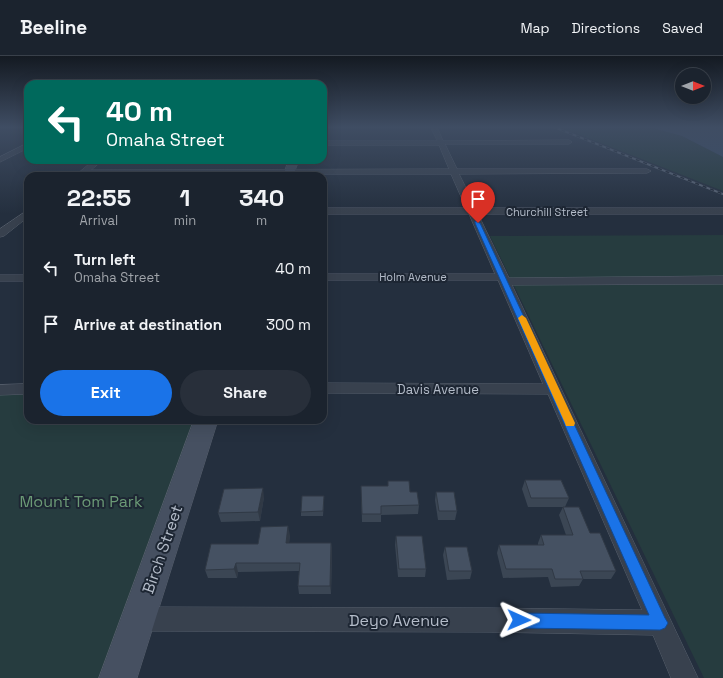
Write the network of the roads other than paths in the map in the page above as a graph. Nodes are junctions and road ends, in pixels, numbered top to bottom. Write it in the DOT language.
graph roads {
  1 [pos="21,156"];
  2 [pos="447,156"];
  3 [pos="2,158"];
  4 [pos="94,164"];
  5 [pos="454,171"];
  6 [pos="647,171"];
  7 [pos="84,172"];
  8 [pos="327,173"];
  9 [pos="723,211"];
  10 [pos="327,212"];
  11 [pos="472,212"];
  12 [pos="24,216"];
  13 [pos="0,234"];
  14 [pos="327,277"];
  15 [pos="0,278"];
  16 [pos="24,278"];
  17 [pos="504,279"];
  18 [pos="723,280"];
  19 [pos="327,388"];
  20 [pos="554,389"];
  21 [pos="0,390"];
  22 [pos="24,390"];
  23 [pos="205,424"];
  24 [pos="138,619"];
  25 [pos="660,623"];
  26 [pos="118,678"];
  27 [pos="685,678"];
  1 -- 3 [label="street"];
  2 -- 5 [label="street"];
  4 -- 7 [label="street"];
  5 -- 6 [label="street"];
  5 -- 8 [label="street"];
  5 -- 11 [label="street"];
  9 -- 11 [label="street, Churchill Street"];
  10 -- 11 [label="street, Churchill Street"];
  11 -- 17 [label="street"];
  12 -- 13 [label="street"];
  14 -- 17 [label="street, Holm Avenue"];
  15 -- 16 [label="street"];
  17 -- 18 [label="street, Holm Avenue"];
  17 -- 20 [label="street"];
  19 -- 20 [label="street, Davis Avenue"];
  20 -- 25 [label="street"];
  21 -- 22 [label="street"];
  23 -- 24 [label="main road, Birch Street"];
  24 -- 25 [label="street, Deyo Avenue"];
  24 -- 26 [label="main road, Birch Street"];
  25 -- 27 [label="street"];
}
